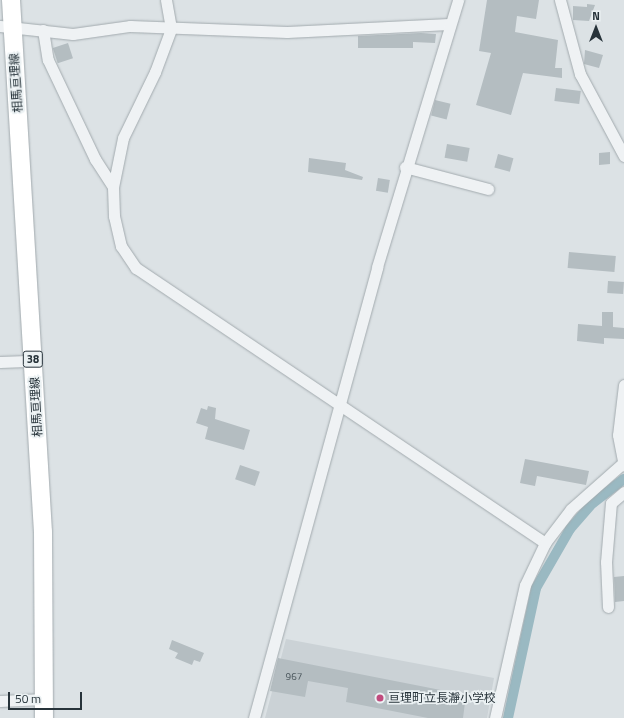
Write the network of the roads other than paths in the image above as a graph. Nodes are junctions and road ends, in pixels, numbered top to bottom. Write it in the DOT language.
graph roads {
  1 [pos="11,0"];
  2 [pos="166,0"];
  3 [pos="458,0"];
  4 [pos="560,0"];
  5 [pos="449,24"];
  6 [pos="6,26"];
  7 [pos="171,29"];
  8 [pos="43,30"];
  9 [pos="624,156"];
  10 [pos="405,167"];
  11 [pos="113,187"];
  12 [pos="488,189"];
  13 [pos="33,361"];
  14 [pos="0,362"];
  15 [pos="624,385"];
  16 [pos="341,404"];
  17 [pos="623,464"];
  18 [pos="624,492"];
  19 [pos="545,543"];
  20 [pos="608,607"];
  21 [pos="44,700"];
  22 [pos="0,701"];
  23 [pos="44,718"];
  24 [pos="254,718"];
  25 [pos="495,718"];
  1 -- 6 [label="main road, 相馬亘理線 / 38"];
  2 -- 7 [label="street"];
  3 -- 5 [label="street"];
  4 -- 9 [label="street"];
  5 -- 7 [label="street"];
  5 -- 10 [label="street"];
  6 -- 8 [label="street"];
  6 -- 13 [label="main road, 相馬亘理線 / 38"];
  7 -- 8 [label="street"];
  7 -- 11 [label="street"];
  8 -- 11 [label="street"];
  10 -- 12 [label="street"];
  10 -- 16 [label="street"];
  11 -- 16 [label="street"];
  13 -- 14 [label="street"];
  13 -- 21 [label="main road, 相馬亘理線 / 38"];
  15 -- 17 [label="street"];
  16 -- 19 [label="street"];
  16 -- 24 [label="street"];
  17 -- 19 [label="street"];
  18 -- 20 [label="street"];
  19 -- 25 [label="street"];
  21 -- 22 [label="street"];
  21 -- 23 [label="main road, 相馬亘理線 / 38"];
}
